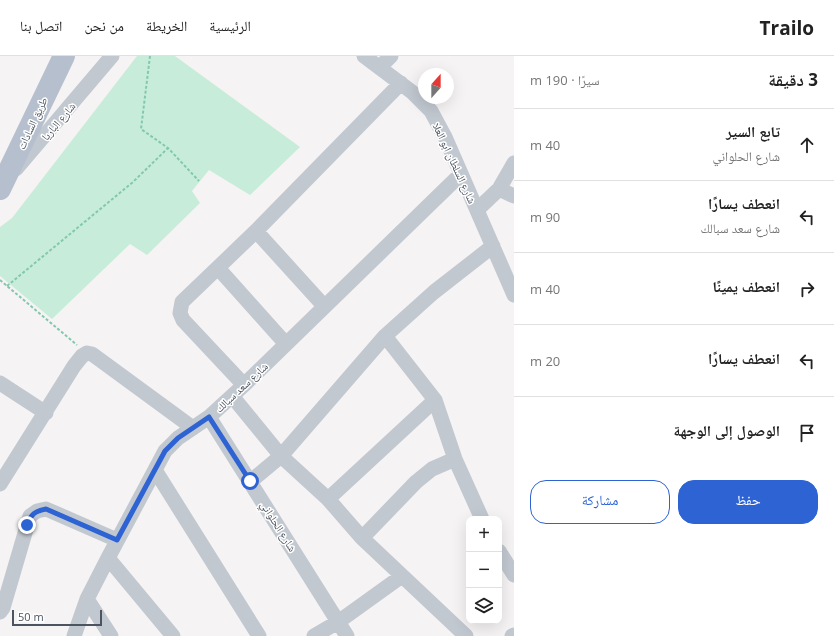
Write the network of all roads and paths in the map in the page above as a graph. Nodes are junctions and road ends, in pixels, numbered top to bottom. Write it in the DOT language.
graph roads {
  1 [pos="64,56"];
  2 [pos="112,56"];
  3 [pos="150,56"];
  4 [pos="364,56"];
  5 [pos="391,56"];
  6 [pos="380,67"];
  7 [pos="401,83"];
  8 [pos="168,148"];
  9 [pos="514,163"];
  10 [pos="461,174"];
  11 [pos="199,181"];
  12 [pos="1,187"];
  13 [pos="499,189"];
  14 [pos="514,196"];
  15 [pos="477,210"];
  16 [pos="256,231"];
  17 [pos="493,246"];
  18 [pos="218,268"];
  19 [pos="0,280"];
  20 [pos="7,286"];
  21 [pos="514,294"];
  22 [pos="324,306"];
  23 [pos="385,336"];
  24 [pos="286,344"];
  25 [pos="87,353"];
  26 [pos="0,383"];
  27 [pos="244,385"];
  28 [pos="232,396"];
  29 [pos="435,400"];
  30 [pos="46,413"];
  31 [pos="209,417"];
  32 [pos="193,428"];
  33 [pos="281,456"];
  34 [pos="455,460"];
  35 [pos="155,470"];
  36 [pos="250,481"];
  37 [pos="0,484"];
  38 [pos="328,500"];
  39 [pos="481,516"];
  40 [pos="362,538"];
  41 [pos="117,540"];
  42 [pos="500,552"];
  43 [pos="108,558"];
  44 [pos="514,575"];
  45 [pos="402,576"];
  46 [pos="88,599"];
  47 [pos="1,609"];
  48 [pos="338,622"];
  49 [pos="74,636"];
  50 [pos="111,636"];
  51 [pos="173,636"];
  52 [pos="259,636"];
  53 [pos="314,636"];
  54 [pos="347,636"];
  55 [pos="466,636"];
  1 -- 12 [label="main road, طريق السادات"];
  2 -- 12 [label="street, شارع الباريا"];
  3 -- 8 [label="path"];
  4 -- 6 [label="street, شارع السلطان ابو العلا"];
  5 -- 6 [label="street"];
  6 -- 7 [label="street, شارع السلطان ابو العلا"];
  7 -- 10 [label="street, شارع السلطان ابو العلا"];
  7 -- 16 [label="street"];
  8 -- 11 [label="path"];
  8 -- 20 [label="path"];
  9 -- 13 [label="street"];
  10 -- 15 [label="street, شارع السلطان ابو العلا"];
  10 -- 22 [label="street, شارع سعد سبالك"];
  13 -- 14 [label="street"];
  13 -- 15 [label="street"];
  15 -- 17 [label="street, شارع السلطان ابو العلا"];
  16 -- 18 [label="street"];
  16 -- 22 [label="street"];
  17 -- 21 [label="street, شارع السلطان ابو العلا"];
  17 -- 23 [label="street"];
  18 -- 24 [label="street"];
  18 -- 27 [label="street"];
  19 -- 20 [label="path"];
  20 -- 25 [label="path"];
  22 -- 24 [label="street, شارع سعد سبالك"];
  23 -- 29 [label="street"];
  23 -- 33 [label="street"];
  24 -- 27 [label="street, شارع سعد سبالك"];
  25 -- 30 [label="street"];
  25 -- 32 [label="street"];
  26 -- 30 [label="street"];
  27 -- 28 [label="street, شارع سعد سبالك"];
  28 -- 31 [label="street, شارع سعد سبالك"];
  28 -- 33 [label="street"];
  29 -- 34 [label="street"];
  29 -- 38 [label="street"];
  30 -- 37 [label="street"];
  31 -- 32 [label="street, شارع سعد سبالك"];
  31 -- 36 [label="street, شارع الحلواني"];
  32 -- 35 [label="street, شارع سعد سبالك"];
  33 -- 36 [label="street"];
  33 -- 38 [label="street"];
  34 -- 39 [label="street"];
  34 -- 40 [label="street"];
  35 -- 41 [label="street, شارع سعد سبالك"];
  35 -- 52 [label="street"];
  36 -- 48 [label="street, شارع الحلواني"];
  38 -- 40 [label="street"];
  40 -- 45 [label="street"];
  41 -- 43 [label="street, شارع سعد سبالك"];
  41 -- 47 [label="street"];
  42 -- 44 [label="street"];
  43 -- 46 [label="street, شارع سعد سبالك"];
  43 -- 51 [label="street"];
  45 -- 48 [label="street"];
  45 -- 55 [label="street"];
  46 -- 49 [label="street, شارع سعد سبالك"];
  46 -- 50 [label="street"];
  48 -- 53 [label="street"];
  48 -- 54 [label="street, شارع الحلواني"];
}
